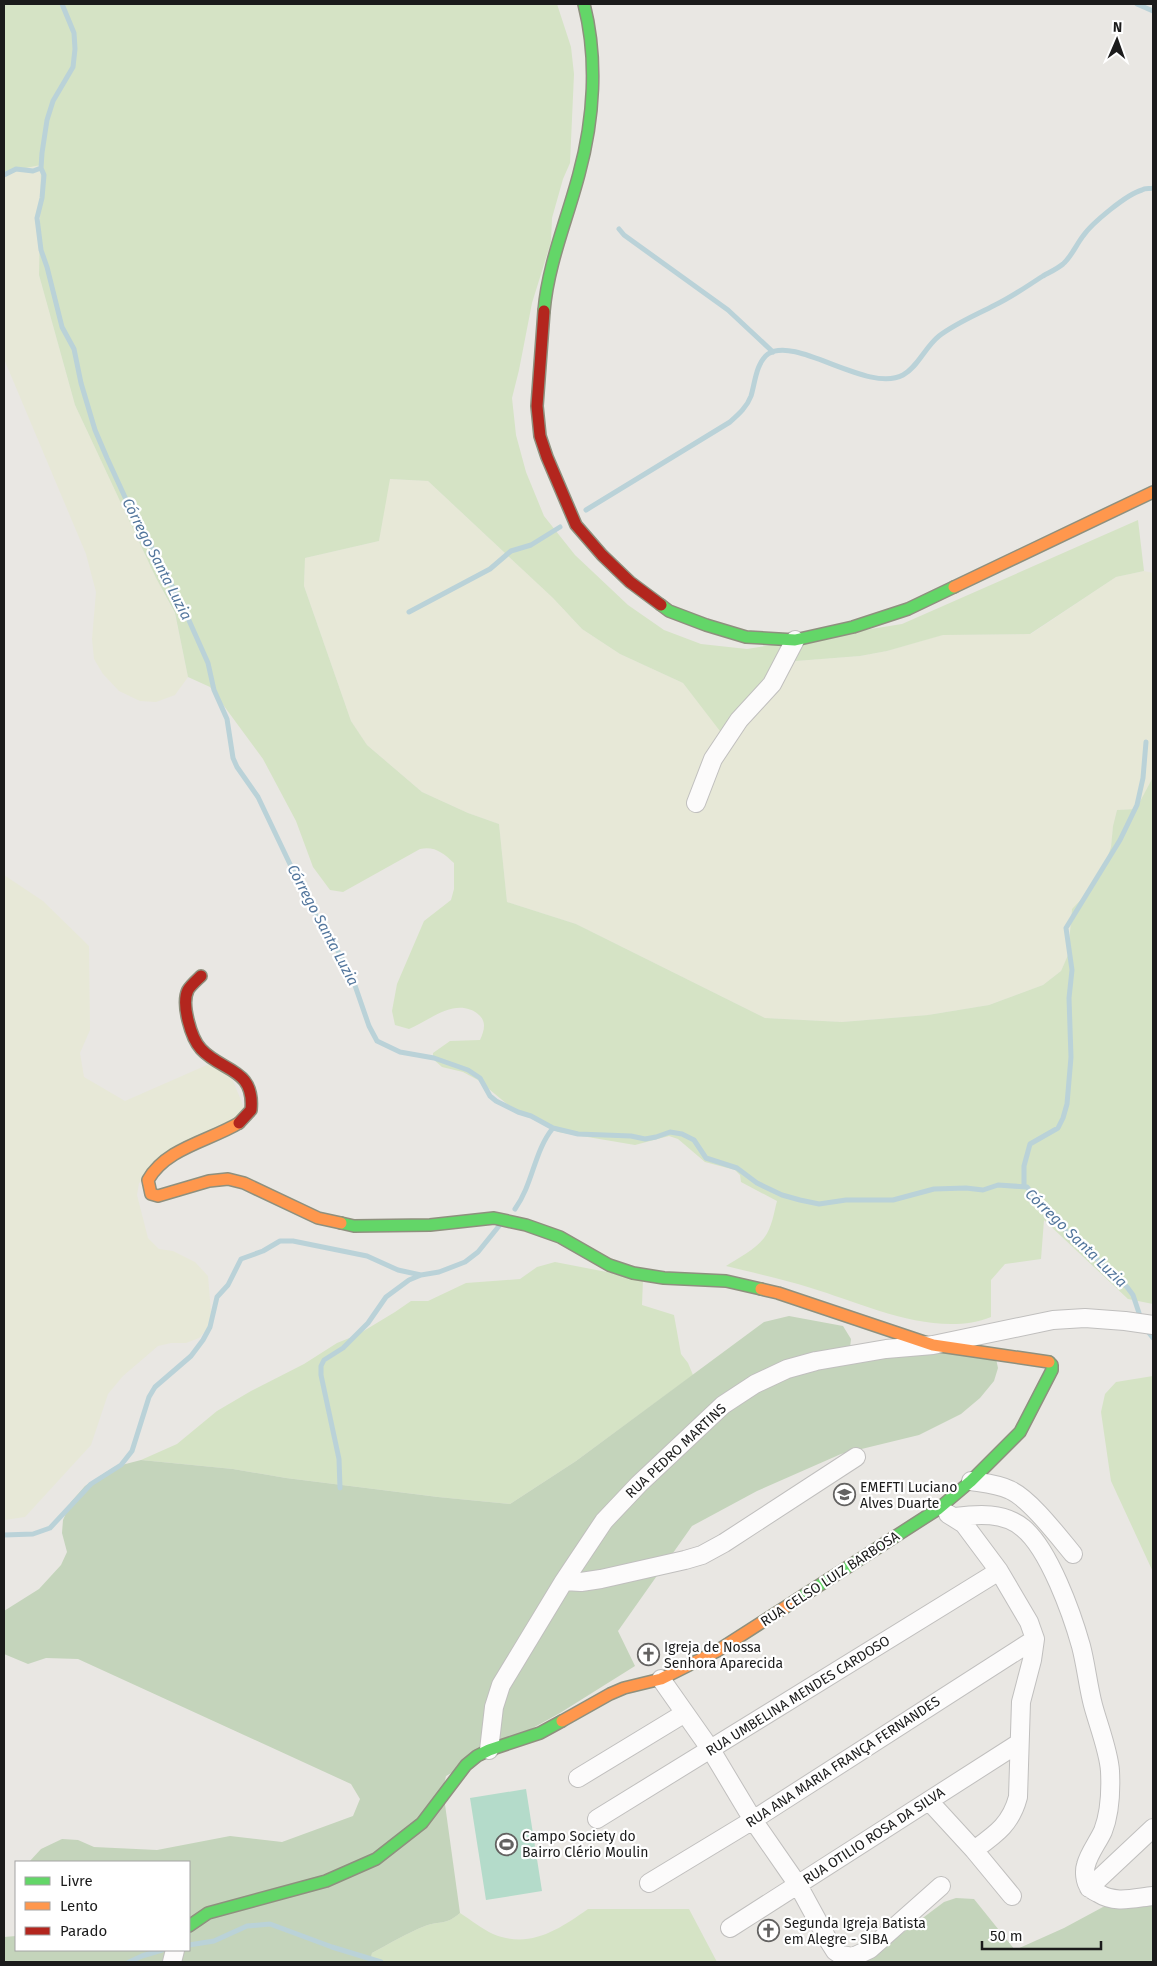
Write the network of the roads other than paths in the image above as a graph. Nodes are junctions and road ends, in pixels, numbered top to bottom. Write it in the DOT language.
graph roads {
  1 [pos="584,4"];
  2 [pos="1153,492"];
  3 [pos="795,640"];
  4 [pos="696,803"];
  5 [pos="201,976"];
  6 [pos="1153,1325"];
  7 [pos="933,1346"];
  8 [pos="856,1456"];
  9 [pos="971,1481"];
  10 [pos="938,1509"];
  11 [pos="955,1517"];
  12 [pos="1073,1554"];
  13 [pos="999,1571"];
  14 [pos="564,1581"];
  15 [pos="1035,1640"];
  16 [pos="661,1680"];
  17 [pos="685,1713"];
  18 [pos="1019,1743"];
  19 [pos="489,1750"];
  20 [pos="711,1750"];
  21 [pos="578,1778"];
  22 [pos="929,1801"];
  23 [pos="598,1819"];
  24 [pos="753,1820"];
  25 [pos="1153,1828"];
  26 [pos="974,1850"];
  27 [pos="649,1883"];
  28 [pos="798,1885"];
  29 [pos="941,1886"];
  30 [pos="1089,1888"];
  31 [pos="1012,1896"];
  32 [pos="1153,1896"];
  33 [pos="190,1925"];
  34 [pos="730,1928"];
  1 -- 3 [label="main road"];
  2 -- 3 [label="main road"];
  3 -- 4 [label="street"];
  5 -- 7 [label="main road"];
  6 -- 7 [label="street, RUA PEDRO MARTINS"];
  7 -- 9 [label="main road, RUA CELSO LUIZ BARBOSA"];
  7 -- 14 [label="street, RUA PEDRO MARTINS"];
  8 -- 14 [label="street"];
  9 -- 10 [label="main road, RUA CELSO LUIZ BARBOSA"];
  9 -- 12 [label="street"];
  10 -- 11 [label="street"];
  10 -- 16 [label="main road, RUA CELSO LUIZ BARBOSA"];
  11 -- 13 [label="street"];
  11 -- 30 [label="street"];
  13 -- 15 [label="street"];
  13 -- 20 [label="street, RUA UMBELINA MENDES CARDOSO"];
  14 -- 19 [label="street, RUA PEDRO MARTINS"];
  15 -- 18 [label="street"];
  15 -- 24 [label="street, RUA ANA MARIA FRANÇA FERNANDES"];
  16 -- 17 [label="street"];
  16 -- 19 [label="main road, RUA CELSO LUIZ BARBOSA"];
  17 -- 20 [label="street"];
  17 -- 21 [label="street"];
  18 -- 22 [label="street, RUA OTILIO ROSA DA SILVA"];
  18 -- 26 [label="street"];
  19 -- 33 [label="main road, RUA CELSO LUIZ BARBOSA"];
  20 -- 23 [label="street, RUA UMBELINA MENDES CARDOSO"];
  20 -- 24 [label="street"];
  22 -- 26 [label="street"];
  22 -- 28 [label="street, RUA OTILIO ROSA DA SILVA"];
  24 -- 27 [label="street, RUA ANA MARIA FRANÇA FERNANDES"];
  24 -- 28 [label="street"];
  25 -- 30 [label="street"];
  26 -- 31 [label="street"];
  28 -- 29 [label="street"];
  28 -- 34 [label="street, RUA OTILIO ROSA DA SILVA"];
  30 -- 32 [label="street"];
}
